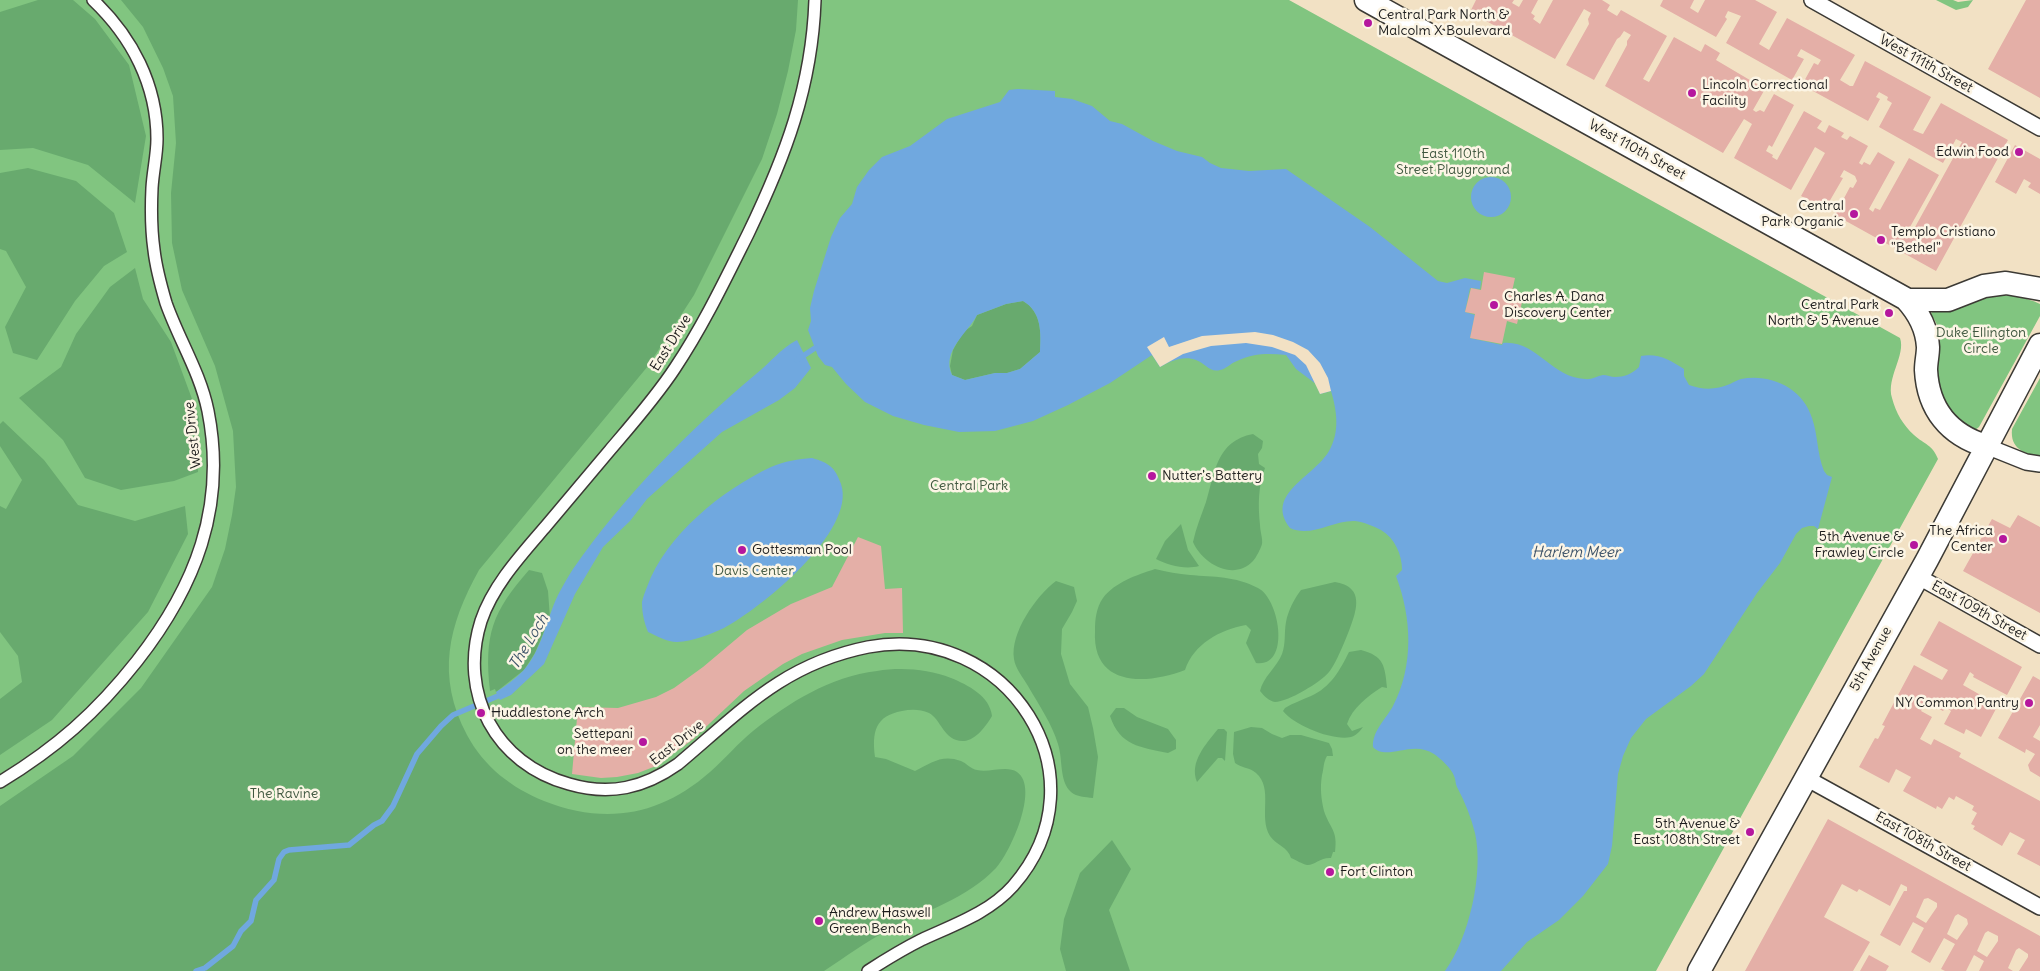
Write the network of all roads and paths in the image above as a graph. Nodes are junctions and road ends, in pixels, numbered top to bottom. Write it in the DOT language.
graph roads {
  1 [pos="93,0"];
  2 [pos="815,0"];
  3 [pos="1366,0"];
  4 [pos="1812,0"];
  5 [pos="2040,128"];
  6 [pos="2040,289"];
  7 [pos="1907,300"];
  8 [pos="2040,345"];
  9 [pos="1986,446"];
  10 [pos="2040,464"];
  11 [pos="1917,576"];
  12 [pos="2040,645"];
  13 [pos="1806,778"];
  14 [pos="0,782"];
  15 [pos="2040,907"];
  16 [pos="868,971"];
  17 [pos="1699,971"];
  1 -- 14 [label="street, West Drive"];
  2 -- 16 [label="street, East Drive"];
  3 -- 7 [label="main road, West 110th Street"];
  4 -- 5 [label="street, West 111th Street"];
  6 -- 7 [label="main road"];
  7 -- 9 [label="main road"];
  8 -- 9 [label="main road, 5th Avenue"];
  9 -- 10 [label="street"];
  9 -- 11 [label="main road, 5th Avenue"];
  11 -- 12 [label="street, East 109th Street"];
  11 -- 13 [label="main road, 5th Avenue"];
  13 -- 15 [label="street, East 108th Street"];
  13 -- 17 [label="main road, 5th Avenue"];
}
